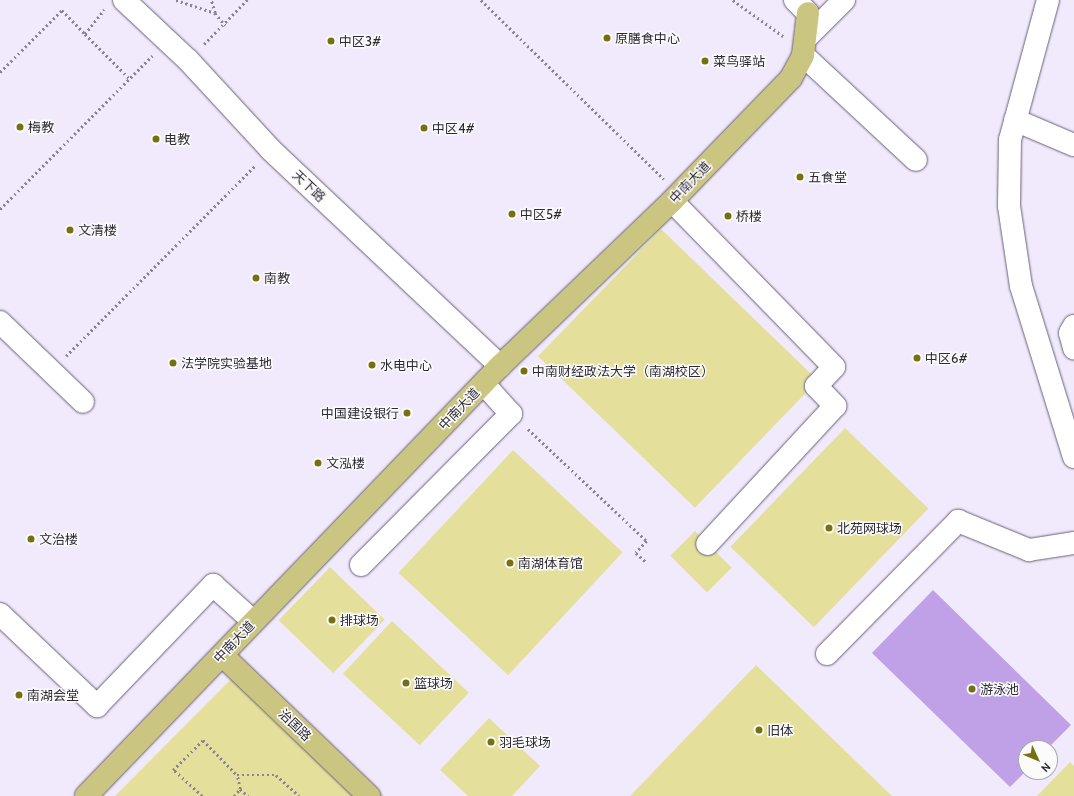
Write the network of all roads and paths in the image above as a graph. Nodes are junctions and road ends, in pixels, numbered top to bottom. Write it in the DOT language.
graph roads {
  1 [pos="176,0"];
  2 [pos="211,0"];
  3 [pos="247,0"];
  4 [pos="481,0"];
  5 [pos="733,0"];
  6 [pos="844,0"];
  7 [pos="1048,0"];
  8 [pos="116,2"];
  9 [pos="801,6"];
  10 [pos="215,13"];
  11 [pos="225,25"];
  12 [pos="85,34"];
  13 [pos="167,41"];
  14 [pos="805,45"];
  15 [pos="188,60"];
  16 [pos="0,72"];
  17 [pos="130,79"];
  18 [pos="1015,120"];
  19 [pos="1074,145"];
  20 [pos="271,150"];
  21 [pos="916,160"];
  22 [pos="676,198"];
  23 [pos="0,209"];
  24 [pos="0,322"];
  25 [pos="1074,326"];
  26 [pos="1074,348"];
  27 [pos="500,366"];
  28 [pos="49,373"];
  29 [pos="484,384"];
  30 [pos="83,402"];
  31 [pos="511,414"];
  32 [pos="1074,457"];
  33 [pos="1074,543"];
  34 [pos="707,544"];
  35 [pos="647,563"];
  36 [pos="361,565"];
  37 [pos="0,614"];
  38 [pos="253,621"];
  39 [pos="827,654"];
  40 [pos="222,655"];
  41 [pos="237,775"];
  42 [pos="240,789"];
  43 [pos="86,796"];
  44 [pos="202,796"];
  45 [pos="234,796"];
  46 [pos="248,796"];
  47 [pos="299,796"];
  48 [pos="369,796"];
  1 -- 10 [label="path"];
  2 -- 10 [label="path"];
  3 -- 11 [label="path"];
  4 -- 22 [label="path"];
  5 -- 14 [label="path"];
  6 -- 14 [label="street"];
  7 -- 18 [label="street"];
  8 -- 12 [label="path"];
  8 -- 13 [label="street, 天下路"];
  9 -- 14 [label="main road, 中南大道"];
  10 -- 11 [label="path"];
  11 -- 15 [label="path"];
  12 -- 16 [label="path"];
  12 -- 17 [label="path"];
  13 -- 15 [label="street, 天下路"];
  13 -- 17 [label="path"];
  14 -- 21 [label="street"];
  14 -- 22 [label="main road, 中南大道"];
  15 -- 20 [label="street, 天下路"];
  17 -- 23 [label="path"];
  18 -- 19 [label="street"];
  18 -- 32 [label="street"];
  20 -- 27 [label="street, 天下路"];
  20 -- 28 [label="path"];
  22 -- 27 [label="main road, 中南大道"];
  22 -- 34 [label="street"];
  24 -- 28 [label="street"];
  25 -- 26 [label="street"];
  27 -- 29 [label="main road, 中南大道"];
  28 -- 30 [label="street"];
  29 -- 31 [label="street"];
  29 -- 38 [label="main road, 中南大道"];
  31 -- 35 [label="path"];
  31 -- 36 [label="street"];
  33 -- 39 [label="street"];
  37 -- 38 [label="street"];
  38 -- 40 [label="main road, 中南大道"];
  40 -- 43 [label="main road, 中南大道"];
  40 -- 48 [label="main road, 治国路"];
  41 -- 42 [label="path"];
  41 -- 44 [label="path"];
  41 -- 47 [label="path"];
  42 -- 45 [label="path"];
  42 -- 46 [label="path"];
}
